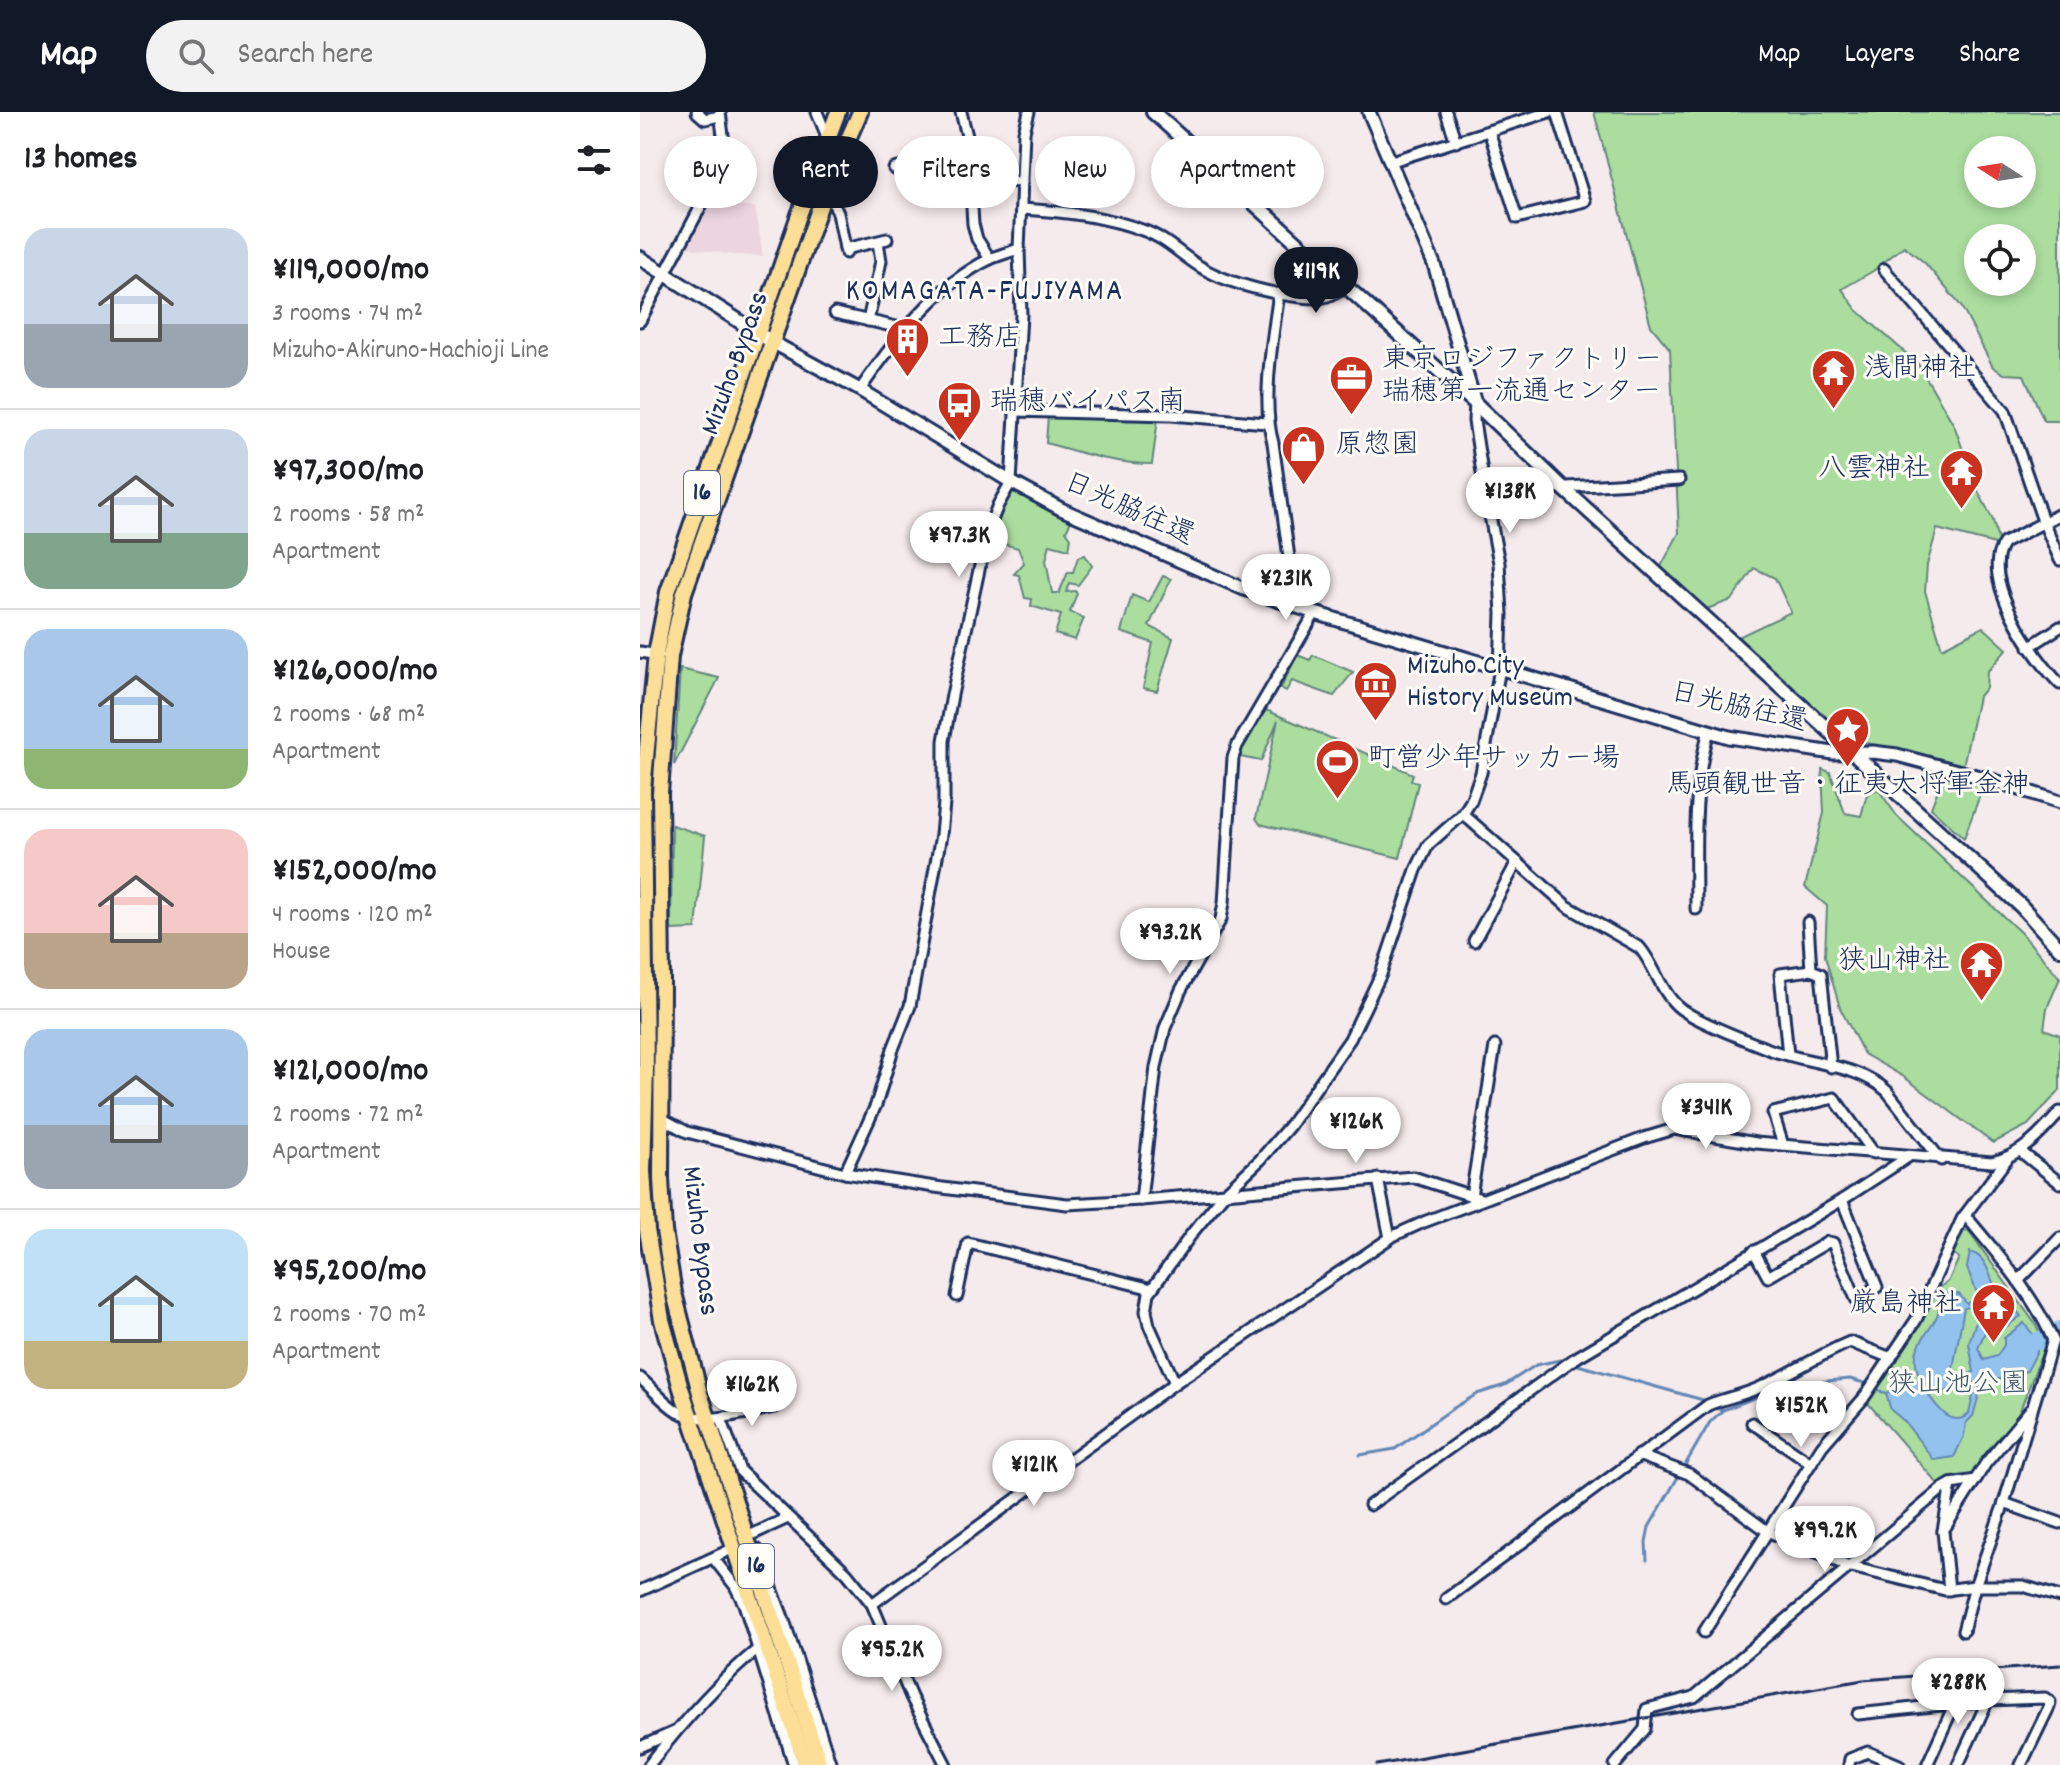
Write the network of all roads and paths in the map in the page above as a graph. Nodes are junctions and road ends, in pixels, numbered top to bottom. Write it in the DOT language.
graph roads {
  1 [pos="697,112"];
  2 [pos="817,112"];
  3 [pos="838,112"];
  4 [pos="860,112"];
  5 [pos="961,112"];
  6 [pos="1029,112"];
  7 [pos="1153,112"];
  8 [pos="1369,112"];
  9 [pos="1446,112"];
  10 [pos="1549,112"];
  11 [pos="1557,112"];
  12 [pos="720,114"];
  13 [pos="1489,131"];
  14 [pos="827,136"];
  15 [pos="829,136"];
  16 [pos="849,136"];
  17 [pos="967,136"];
  18 [pos="1456,142"];
  19 [pos="1392,161"];
  20 [pos="1019,182"];
  21 [pos="1022,182"];
  22 [pos="803,208"];
  23 [pos="819,208"];
  24 [pos="836,208"];
  25 [pos="972,208"];
  26 [pos="1021,209"];
  27 [pos="1019,249"];
  28 [pos="640,258"];
  29 [pos="990,259"];
  30 [pos="1884,269"];
  31 [pos="666,275"];
  32 [pos="1346,288"];
  33 [pos="1279,293"];
  34 [pos="835,313"];
  35 [pos="640,321"];
  36 [pos="868,321"];
  37 [pos="905,329"];
  38 [pos="758,334"];
  39 [pos="772,342"];
  40 [pos="860,390"];
  41 [pos="1475,403"];
  42 [pos="1014,411"];
  43 [pos="1267,423"];
  44 [pos="1679,480"];
  45 [pos="1011,482"];
  46 [pos="1561,486"];
  47 [pos="1485,492"];
  48 [pos="2060,514"];
  49 [pos="2043,521"];
  50 [pos="2060,560"];
  51 [pos="1296,607"];
  52 [pos="1315,613"];
  53 [pos="2060,627"];
  54 [pos="2029,647"];
  55 [pos="640,652"];
  56 [pos="663,655"];
  57 [pos="1500,668"];
  58 [pos="2060,684"];
  59 [pos="1709,731"];
  60 [pos="1852,752"];
  61 [pos="2060,802"];
  62 [pos="1463,814"];
  63 [pos="1517,862"];
  64 [pos="1696,909"];
  65 [pos="1808,922"];
  66 [pos="1474,941"];
  67 [pos="2060,949"];
  68 [pos="1811,970"];
  69 [pos="1495,1046"];
  70 [pos="1788,1055"];
  71 [pos="1831,1067"];
  72 [pos="642,1107"];
  73 [pos="2060,1112"];
  74 [pos="661,1118"];
  75 [pos="1783,1145"];
  76 [pos="2020,1151"];
  77 [pos="1874,1153"];
  78 [pos="1908,1157"];
  79 [pos="2007,1159"];
  80 [pos="1941,1160"];
  81 [pos="845,1173"];
  82 [pos="1378,1179"];
  83 [pos="2060,1183"];
  84 [pos="1225,1193"];
  85 [pos="1476,1198"];
  86 [pos="1141,1200"];
  87 [pos="1842,1200"];
  88 [pos="1965,1215"];
  89 [pos="1390,1238"];
  90 [pos="2060,1238"];
  91 [pos="1754,1251"];
  92 [pos="2018,1281"];
  93 [pos="1152,1289"];
  94 [pos="957,1296"];
  95 [pos="2055,1343"];
  96 [pos="1891,1358"];
  97 [pos="640,1378"];
  98 [pos="1175,1383"];
  99 [pos="2036,1403"];
  100 [pos="775,1407"];
  101 [pos="691,1416"];
  102 [pos="715,1417"];
  103 [pos="1752,1423"];
  104 [pos="1638,1455"];
  105 [pos="1811,1463"];
  106 [pos="1976,1480"];
  107 [pos="1951,1484"];
  108 [pos="2004,1503"];
  109 [pos="1370,1505"];
  110 [pos="788,1518"];
  111 [pos="2060,1523"];
  112 [pos="748,1531"];
  113 [pos="1767,1531"];
  114 [pos="1943,1531"];
  115 [pos="734,1548"];
  116 [pos="714,1559"];
  117 [pos="1847,1566"];
  118 [pos="1975,1586"];
  119 [pos="1949,1590"];
  120 [pos="640,1591"];
  121 [pos="2060,1597"];
  122 [pos="1446,1599"];
  123 [pos="872,1604"];
  124 [pos="1963,1631"];
  125 [pos="1704,1632"];
  126 [pos="758,1649"];
  127 [pos="1988,1700"];
  128 [pos="1955,1703"];
  129 [pos="1858,1714"];
  130 [pos="798,1718"];
  131 [pos="675,1732"];
  132 [pos="640,1747"];
  133 [pos="649,1765"];
  134 [pos="794,1765"];
  135 [pos="806,1765"];
  136 [pos="820,1765"];
  137 [pos="831,1765"];
  138 [pos="946,1765"];
  139 [pos="1615,1765"];
  140 [pos="1849,1765"];
  141 [pos="1899,1765"];
  142 [pos="1927,1765"];
  143 [pos="1958,1765"];
  144 [pos="2021,1765"];
  1 -- 12 [label="street"];
  2 -- 14 [label="street"];
  3 -- 15 [label="highway, Mizuho Bypass / 16"];
  4 -- 16 [label="highway, Mizuho Bypass / 16"];
  5 -- 17 [label="street"];
  6 -- 21 [label="street"];
  7 -- 32 [label="main road"];
  8 -- 19 [label="street"];
  9 -- 18 [label="street"];
  10 -- 13 [label="street"];
  11 -- 13 [label="street"];
  12 -- 31 [label="street"];
  13 -- 18 [label="street"];
  18 -- 19 [label="street"];
  19 -- 41 [label="street"];
  20 -- 21 [label="street"];
  21 -- 26 [label="street"];
  22 -- 38 [label="highway, Mizuho Bypass / 16"];
  23 -- 39 [label="highway, Mizuho Bypass / 16"];
  24 -- 36 [label="street"];
  25 -- 29 [label="street"];
  26 -- 27 [label="street"];
  26 -- 33 [label="street"];
  27 -- 29 [label="street"];
  27 -- 42 [label="street"];
  28 -- 31 [label="main road, 日光脇往還"];
  29 -- 37 [label="street"];
  30 -- 49 [label="street"];
  31 -- 35 [label="street"];
  31 -- 38 [label="main road, 日光脇往還"];
  32 -- 33 [label="street"];
  32 -- 41 [label="main road"];
  33 -- 43 [label="street"];
  34 -- 36 [label="street"];
  36 -- 37 [label="street"];
  37 -- 40 [label="street"];
  38 -- 39 [label="main road, 日光脇往還"];
  38 -- 56 [label="highway, Mizuho Bypass / 16"];
  39 -- 40 [label="street, 日光脇往還"];
  39 -- 56 [label="highway, Mizuho Bypass / 16"];
  40 -- 45 [label="street, 日光脇往還"];
  41 -- 46 [label="main road"];
  41 -- 47 [label="street"];
  42 -- 43 [label="street"];
  42 -- 45 [label="street"];
  43 -- 51 [label="street"];
  44 -- 46 [label="street"];
  45 -- 51 [label="street, 日光脇往還"];
  45 -- 81 [label="street"];
  46 -- 47 [label="street"];
  46 -- 60 [label="main road"];
  47 -- 57 [label="street"];
  48 -- 49 [label="street"];
  49 -- 50 [label="street"];
  49 -- 54 [label="street"];
  51 -- 52 [label="street, 日光脇往還"];
  52 -- 57 [label="street, 日光脇往還"];
  52 -- 86 [label="street"];
  53 -- 54 [label="street"];
  54 -- 58 [label="street"];
  55 -- 56 [label="street"];
  56 -- 72 [label="highway, Mizuho Bypass / 16"];
  56 -- 74 [label="highway, Mizuho Bypass / 16"];
  57 -- 59 [label="street, 日光脇往還"];
  57 -- 62 [label="street"];
  59 -- 60 [label="street, 日光脇往還"];
  59 -- 64 [label="street"];
  60 -- 61 [label="street, 日光脇往還"];
  60 -- 67 [label="main road"];
  62 -- 63 [label="street"];
  62 -- 84 [label="street"];
  63 -- 66 [label="street"];
  63 -- 70 [label="street"];
  65 -- 68 [label="street"];
  68 -- 70 [label="street"];
  68 -- 71 [label="street"];
  69 -- 85 [label="street"];
  70 -- 71 [label="street"];
  71 -- 80 [label="street"];
  72 -- 74 [label="street"];
  72 -- 101 [label="highway, Mizuho Bypass / 16"];
  73 -- 76 [label="street"];
  74 -- 81 [label="street"];
  74 -- 102 [label="highway, Mizuho Bypass / 16"];
  75 -- 77 [label="street"];
  75 -- 77 [label="street"];
  75 -- 85 [label="street"];
  76 -- 79 [label="street"];
  76 -- 83 [label="street"];
  77 -- 78 [label="street"];
  78 -- 80 [label="street"];
  78 -- 87 [label="street"];
  79 -- 80 [label="street"];
  79 -- 88 [label="street"];
  81 -- 86 [label="street"];
  82 -- 84 [label="street"];
  82 -- 85 [label="street"];
  82 -- 89 [label="street"];
  84 -- 86 [label="street"];
  84 -- 93 [label="street"];
  85 -- 89 [label="street"];
  87 -- 91 [label="street"];
  87 -- 91 [label="street"];
  88 -- 92 [label="street"];
  88 -- 96 [label="street"];
  89 -- 98 [label="street"];
  90 -- 92 [label="street"];
  91 -- 109 [label="street"];
  92 -- 95 [label="street"];
  93 -- 94 [label="street"];
  93 -- 98 [label="street"];
  95 -- 99 [label="street"];
  96 -- 104 [label="street"];
  96 -- 105 [label="street"];
  97 -- 101 [label="street"];
  98 -- 123 [label="street"];
  99 -- 106 [label="street"];
  99 -- 108 [label="street"];
  100 -- 102 [label="street"];
  101 -- 102 [label="street"];
  101 -- 115 [label="highway, Mizuho Bypass / 16"];
  102 -- 110 [label="street"];
  102 -- 112 [label="highway, Mizuho Bypass / 16"];
  103 -- 105 [label="street"];
  104 -- 113 [label="street"];
  104 -- 122 [label="street"];
  105 -- 113 [label="street"];
  106 -- 107 [label="street"];
  106 -- 114 [label="street"];
  107 -- 114 [label="street"];
  107 -- 117 [label="street"];
  108 -- 111 [label="street"];
  108 -- 118 [label="street"];
  110 -- 112 [label="street"];
  110 -- 123 [label="street"];
  112 -- 130 [label="highway, Mizuho Bypass / 16"];
  112 -- 137 [label="street"];
  113 -- 117 [label="street"];
  113 -- 125 [label="street"];
  114 -- 119 [label="street"];
  115 -- 116 [label="street"];
  115 -- 130 [label="highway, Mizuho Bypass / 16"];
  116 -- 120 [label="street"];
  116 -- 126 [label="street"];
  117 -- 119 [label="street"];
  117 -- 139 [label="street"];
  118 -- 119 [label="street"];
  118 -- 121 [label="street"];
  118 -- 124 [label="street"];
  123 -- 138 [label="street"];
  126 -- 131 [label="street"];
  126 -- 134 [label="street"];
  127 -- 128 [label="street"];
  127 -- 143 [label="street"];
  127 -- 144 [label="street"];
  128 -- 129 [label="street"];
  128 -- 142 [label="street"];
  130 -- 135 [label="highway, Mizuho Bypass / 16"];
  130 -- 136 [label="highway, Mizuho Bypass / 16"];
  131 -- 132 [label="street"];
  131 -- 133 [label="street"];
  140 -- 141 [label="street"];
}
